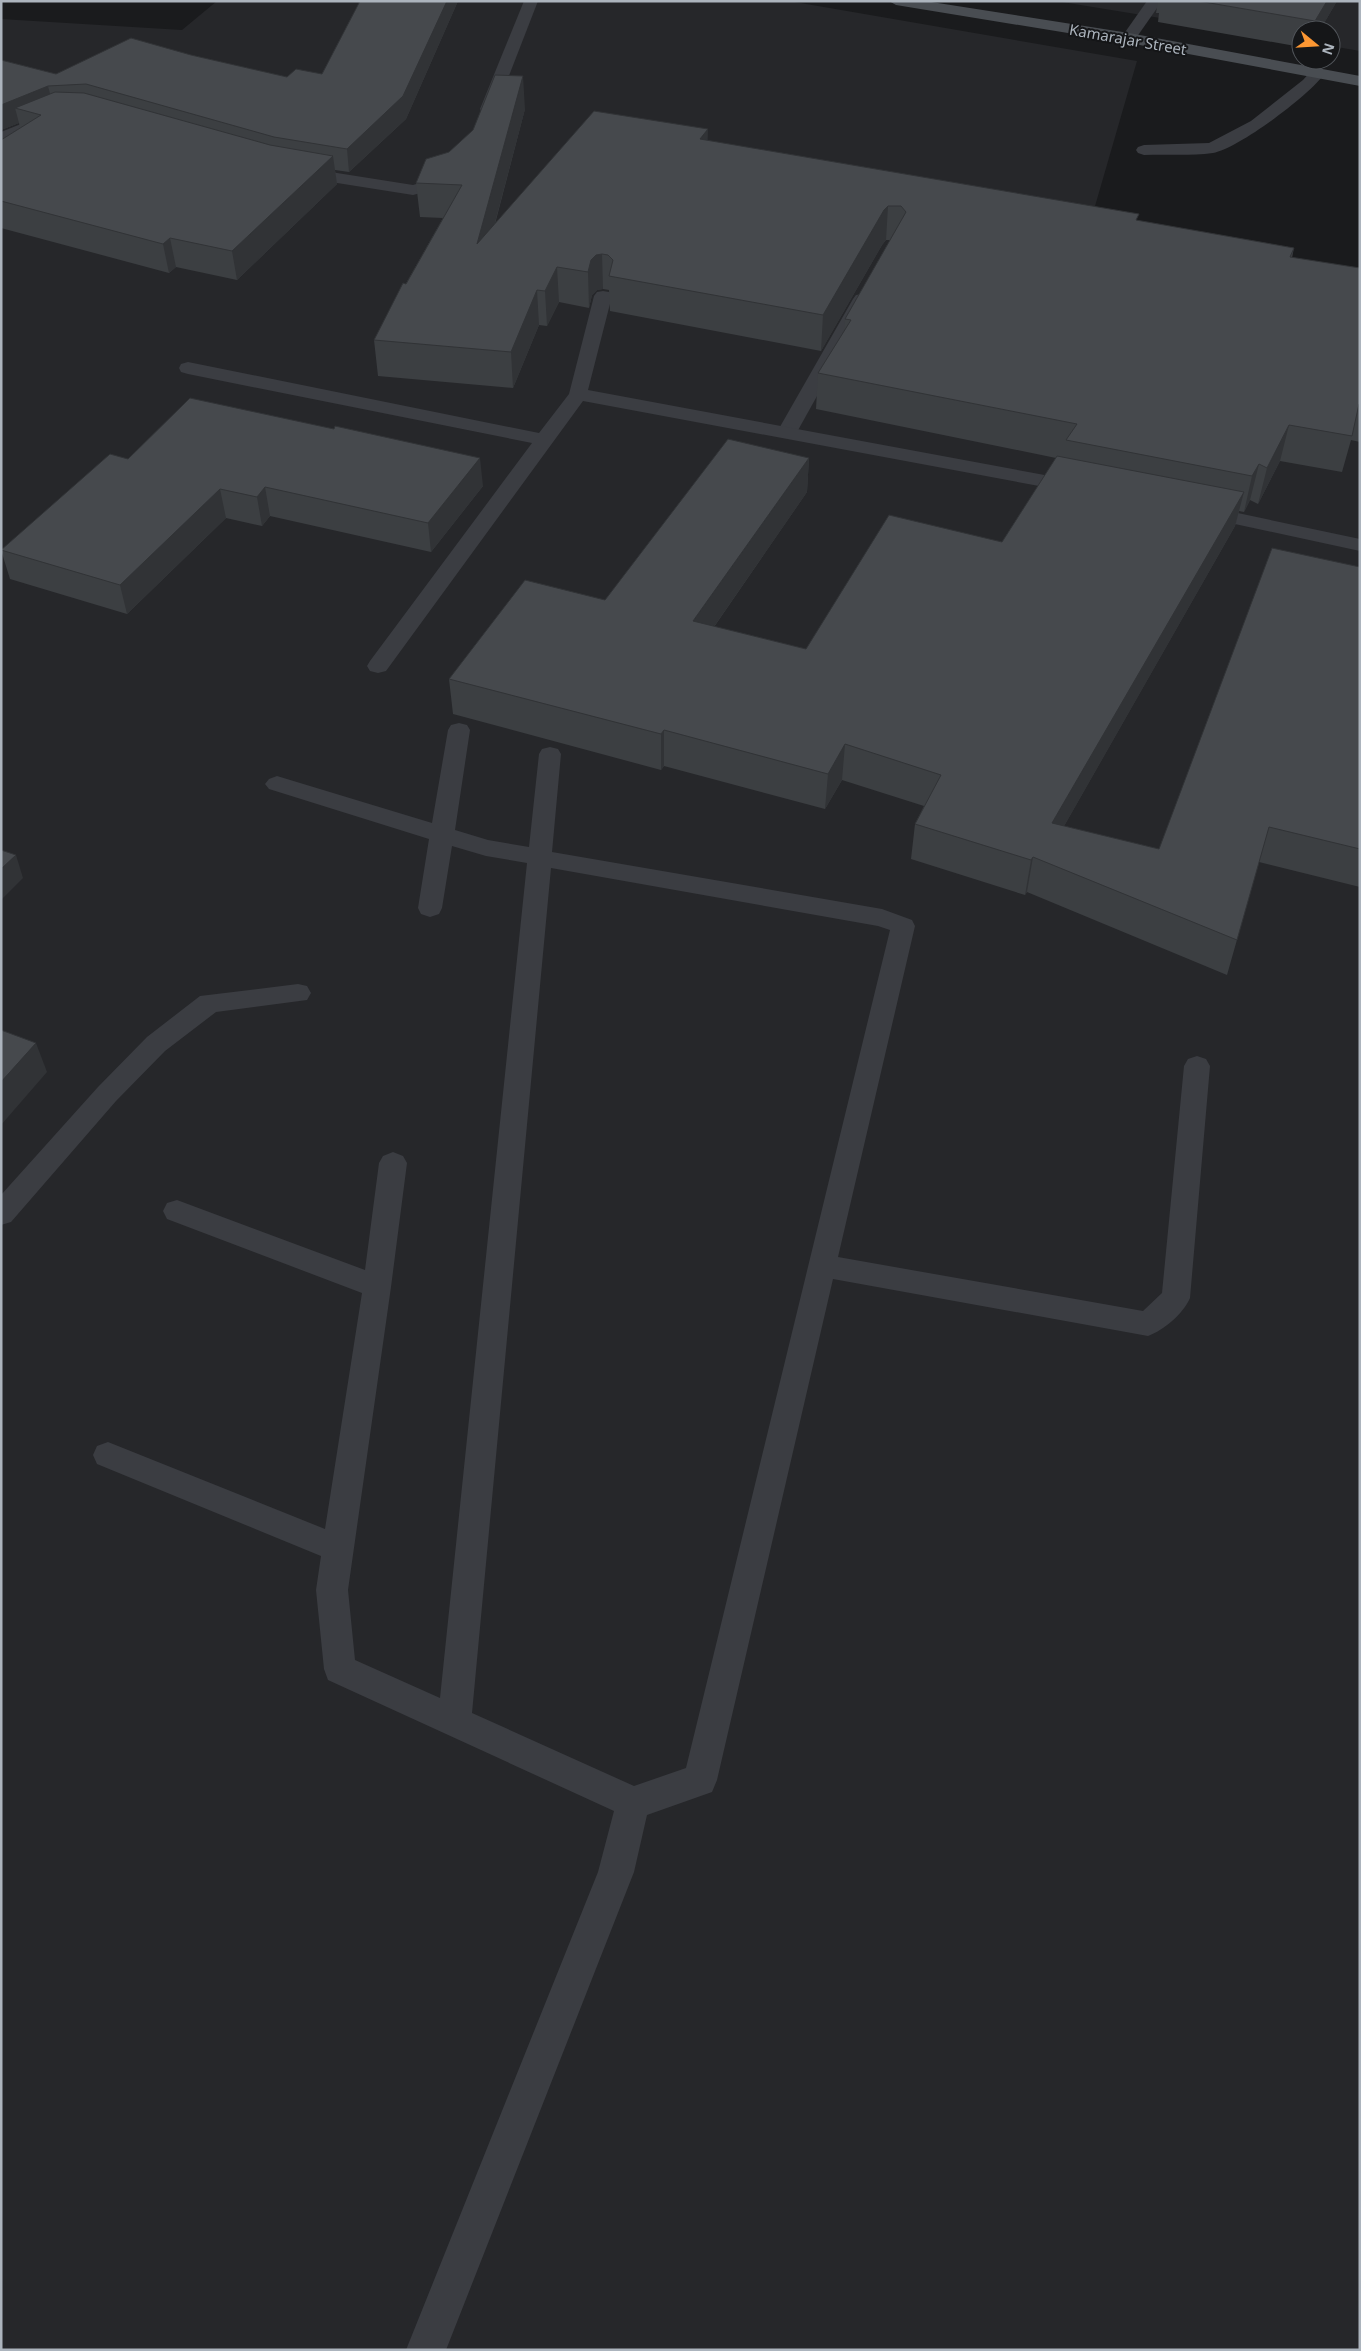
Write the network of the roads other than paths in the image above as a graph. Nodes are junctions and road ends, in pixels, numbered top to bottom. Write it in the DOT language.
graph roads {
  1 [pos="531,1"];
  2 [pos="896,1"];
  3 [pos="1155,1"];
  4 [pos="1128,38"];
  5 [pos="1317,73"];
  6 [pos="1360,81"];
  7 [pos="58,113"];
  8 [pos="481,127"];
  9 [pos="1,138"];
  10 [pos="1144,150"];
  11 [pos="466,163"];
  12 [pos="285,169"];
  13 [pos="869,288"];
  14 [pos="603,296"];
  15 [pos="188,368"];
  16 [pos="578,394"];
  17 [pos="787,432"];
  18 [pos="544,440"];
  19 [pos="1095,491"];
  20 [pos="1182,507"];
  21 [pos="1360,545"];
  22 [pos="378,666"];
  23 [pos="459,730"];
  24 [pos="550,754"];
  25 [pos="277,784"];
  26 [pos="441,834"];
  27 [pos="541,858"];
  28 [pos="430,908"];
  29 [pos="298,993"];
  30 [pos="1196,1066"];
  31 [pos="393,1163"];
  32 [pos="177,1211"];
  33 [pos="1,1214"];
  34 [pos="822,1266"];
  35 [pos="377,1287"];
  36 [pos="108,1455"];
  37 [pos="338,1548"];
  38 [pos="454,1722"];
  39 [pos="633,1803"];
  40 [pos="426,2350"];
  1 -- 8 [label="street"];
  2 -- 4 [label="street, Kamarajar Street"];
  3 -- 4 [label="street"];
  4 -- 5 [label="street, Kamarajar Street"];
  5 -- 6 [label="street, Kamarajar Street"];
  5 -- 10 [label="street"];
  7 -- 9 [label="street"];
  11 -- 12 [label="street"];
  13 -- 17 [label="street"];
  14 -- 16 [label="street"];
  15 -- 18 [label="street"];
  16 -- 17 [label="street"];
  16 -- 18 [label="street"];
  17 -- 19 [label="street"];
  18 -- 22 [label="street"];
  20 -- 21 [label="street"];
  23 -- 26 [label="street"];
  24 -- 27 [label="street"];
  25 -- 26 [label="street"];
  26 -- 27 [label="street"];
  26 -- 28 [label="street"];
  27 -- 34 [label="street"];
  27 -- 38 [label="street"];
  29 -- 33 [label="street"];
  30 -- 34 [label="street"];
  31 -- 35 [label="street"];
  32 -- 35 [label="street"];
  34 -- 39 [label="street"];
  35 -- 37 [label="street"];
  36 -- 37 [label="street"];
  37 -- 38 [label="street"];
  38 -- 39 [label="street"];
  39 -- 40 [label="street"];
}
